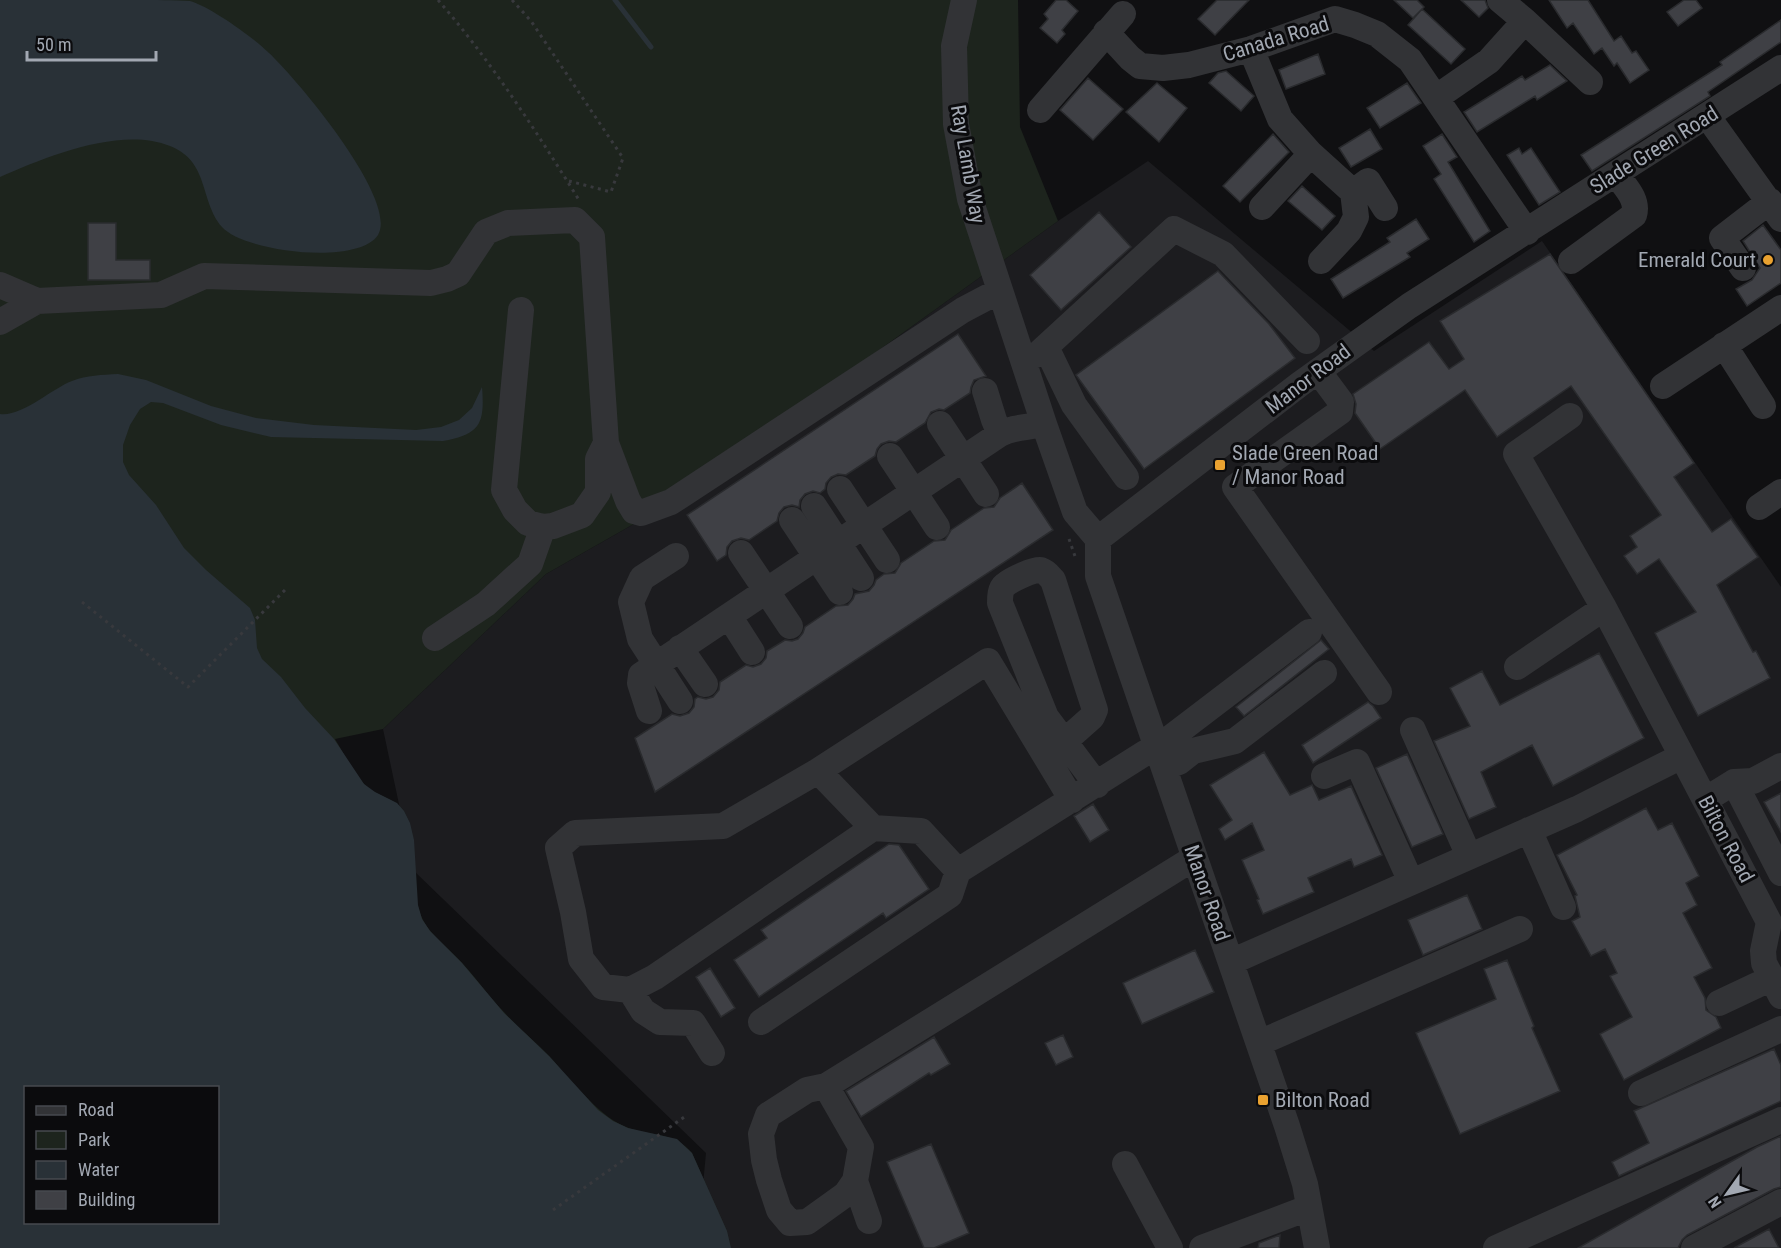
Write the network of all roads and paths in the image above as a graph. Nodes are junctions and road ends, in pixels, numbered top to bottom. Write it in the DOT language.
graph roads {
  1 [pos="438,0"];
  2 [pos="512,0"];
  3 [pos="964,0"];
  4 [pos="1500,0"];
  5 [pos="1335,10"];
  6 [pos="1525,21"];
  7 [pos="1251,49"];
  8 [pos="1781,68"];
  9 [pos="1590,82"];
  10 [pos="1437,97"];
  11 [pos="1040,110"];
  12 [pos="1708,117"];
  13 [pos="1311,154"];
  14 [pos="1616,174"];
  15 [pos="567,180"];
  16 [pos="1353,192"];
  17 [pos="1262,207"];
  18 [pos="584,208"];
  19 [pos="1385,208"];
  20 [pos="1775,210"];
  21 [pos="1527,232"];
  22 [pos="1322,261"];
  23 [pos="1571,261"];
  24 [pos="1743,268"];
  25 [pos="0,285"];
  26 [pos="999,291"];
  27 [pos="37,301"];
  28 [pos="1781,308"];
  29 [pos="521,310"];
  30 [pos="0,322"];
  31 [pos="1307,341"];
  32 [pos="1724,345"];
  33 [pos="1046,347"];
  34 [pos="1023,360"];
  35 [pos="1318,371"];
  36 [pos="1663,386"];
  37 [pos="985,391"];
  38 [pos="1763,406"];
  39 [pos="1570,416"];
  40 [pos="944,421"];
  41 [pos="1044,424"];
  42 [pos="1000,435"];
  43 [pos="606,443"];
  44 [pos="894,453"];
  45 [pos="968,456"];
  46 [pos="1126,477"];
  47 [pos="845,485"];
  48 [pos="918,489"];
  49 [pos="990,491"];
  50 [pos="1781,492"];
  51 [pos="1759,507"];
  52 [pos="802,513"];
  53 [pos="869,522"];
  54 [pos="941,524"];
  55 [pos="543,527"];
  56 [pos="1098,539"];
  57 [pos="746,550"];
  58 [pos="827,550"];
  59 [pos="676,556"];
  60 [pos="893,557"];
  61 [pos="850,585"];
  62 [pos="772,587"];
  63 [pos="287,588"];
  64 [pos="82,602"];
  65 [pos="1604,608"];
  66 [pos="724,619"];
  67 [pos="795,622"];
  68 [pos="1309,632"];
  69 [pos="435,638"];
  70 [pos="680,648"];
  71 [pos="748,655"];
  72 [pos="656,664"];
  73 [pos="1517,667"];
  74 [pos="1324,674"];
  75 [pos="705,684"];
  76 [pos="1379,692"];
  77 [pos="680,700"];
  78 [pos="649,711"];
  79 [pos="1413,730"];
  80 [pos="1065,741"];
  81 [pos="1682,756"];
  82 [pos="1160,758"];
  83 [pos="1781,766"];
  84 [pos="818,771"];
  85 [pos="1324,776"];
  86 [pos="1734,782"];
  87 [pos="1097,784"];
  88 [pos="1072,800"];
  89 [pos="1705,800"];
  90 [pos="873,828"];
  91 [pos="1528,830"];
  92 [pos="1469,856"];
  93 [pos="1194,858"];
  94 [pos="958,871"];
  95 [pos="1781,873"];
  96 [pos="1411,882"];
  97 [pos="1563,907"];
  98 [pos="1520,929"];
  99 [pos="1231,962"];
  100 [pos="1776,987"];
  101 [pos="630,990"];
  102 [pos="1719,1003"];
  103 [pos="761,1022"];
  104 [pos="1781,1029"];
  105 [pos="1259,1043"];
  106 [pos="712,1053"];
  107 [pos="826,1086"];
  108 [pos="1641,1093"];
  109 [pos="687,1115"];
  110 [pos="1781,1120"];
  111 [pos="1125,1164"];
  112 [pos="855,1182"];
  113 [pos="1781,1202"];
  114 [pos="1308,1208"];
  115 [pos="554,1210"];
  116 [pos="869,1221"];
  117 [pos="1170,1248"];
  118 [pos="1202,1248"];
  119 [pos="1317,1248"];
  120 [pos="1496,1248"];
  121 [pos="1694,1248"];
  1 -- 15 [label="path"];
  2 -- 15 [label="path"];
  3 -- 26 [label="street, Ray Lamb Way"];
  4 -- 6 [label="street"];
  5 -- 7 [label="street, Canada Road"];
  5 -- 10 [label="street, Canada Road"];
  6 -- 9 [label="street"];
  6 -- 10 [label="street"];
  7 -- 11 [label="street, Canada Road"];
  7 -- 13 [label="street"];
  8 -- 12 [label="street, Slade Green Road"];
  10 -- 21 [label="street, Canada Road"];
  12 -- 14 [label="street, Slade Green Road"];
  12 -- 20 [label="street"];
  13 -- 16 [label="street"];
  13 -- 17 [label="street"];
  14 -- 21 [label="street, Slade Green Road"];
  14 -- 23 [label="street"];
  15 -- 18 [label="path"];
  16 -- 19 [label="street"];
  16 -- 22 [label="street"];
  20 -- 24 [label="street"];
  21 -- 35 [label="street, Manor Road"];
  25 -- 27 [label="street"];
  26 -- 34 [label="street"];
  26 -- 43 [label="street"];
  27 -- 30 [label="street"];
  27 -- 43 [label="street"];
  28 -- 32 [label="street"];
  29 -- 55 [label="street"];
  31 -- 33 [label="street"];
  32 -- 36 [label="street"];
  32 -- 38 [label="street"];
  33 -- 34 [label="street"];
  33 -- 46 [label="street"];
  34 -- 41 [label="street"];
  35 -- 56 [label="street, Manor Road"];
  35 -- 76 [label="street"];
  37 -- 42 [label="street"];
  39 -- 65 [label="street, Bilton Road"];
  40 -- 45 [label="street"];
  41 -- 42 [label="street"];
  41 -- 56 [label="street"];
  42 -- 45 [label="street"];
  43 -- 55 [label="street"];
  44 -- 48 [label="street"];
  45 -- 48 [label="street"];
  45 -- 49 [label="street"];
  47 -- 53 [label="street"];
  48 -- 53 [label="street"];
  48 -- 54 [label="street"];
  50 -- 51 [label="street"];
  52 -- 58 [label="street"];
  53 -- 58 [label="street"];
  53 -- 60 [label="street"];
  55 -- 69 [label="street"];
  56 -- 82 [label="street, Manor Road"];
  57 -- 62 [label="street"];
  58 -- 61 [label="street"];
  58 -- 62 [label="street"];
  59 -- 72 [label="street"];
  62 -- 66 [label="street"];
  62 -- 67 [label="street"];
  63 -- 64 [label="path"];
  65 -- 73 [label="street"];
  65 -- 81 [label="street, Bilton Road"];
  66 -- 70 [label="street"];
  66 -- 71 [label="street"];
  68 -- 82 [label="street"];
  70 -- 72 [label="street"];
  70 -- 75 [label="street"];
  72 -- 77 [label="street"];
  72 -- 78 [label="street"];
  74 -- 82 [label="street"];
  79 -- 92 [label="street"];
  80 -- 80 [label="street"];
  80 -- 87 [label="street"];
  81 -- 89 [label="street, Bilton Road"];
  81 -- 91 [label="street"];
  82 -- 87 [label="street"];
  82 -- 93 [label="street, Manor Road"];
  83 -- 86 [label="street"];
  84 -- 88 [label="street"];
  84 -- 90 [label="street"];
  84 -- 101 [label="street"];
  85 -- 96 [label="street"];
  86 -- 89 [label="street"];
  86 -- 95 [label="street"];
  87 -- 88 [label="street"];
  88 -- 94 [label="street"];
  89 -- 100 [label="street, Bilton Road"];
  90 -- 94 [label="street"];
  90 -- 101 [label="street"];
  91 -- 92 [label="street"];
  91 -- 97 [label="street"];
  92 -- 96 [label="street"];
  93 -- 99 [label="street, Manor Road"];
  93 -- 107 [label="street"];
  94 -- 103 [label="street"];
  96 -- 99 [label="street"];
  98 -- 105 [label="street"];
  99 -- 105 [label="street, Manor Road"];
  100 -- 102 [label="street"];
  101 -- 106 [label="street"];
  104 -- 108 [label="street"];
  105 -- 114 [label="street, Manor Road"];
  107 -- 112 [label="street"];
  107 -- 112 [label="street"];
  109 -- 115 [label="path"];
  110 -- 120 [label="street"];
  111 -- 117 [label="street"];
  112 -- 116 [label="street"];
  113 -- 121 [label="street"];
  114 -- 118 [label="street"];
  114 -- 119 [label="street, Manor Road"];
}
